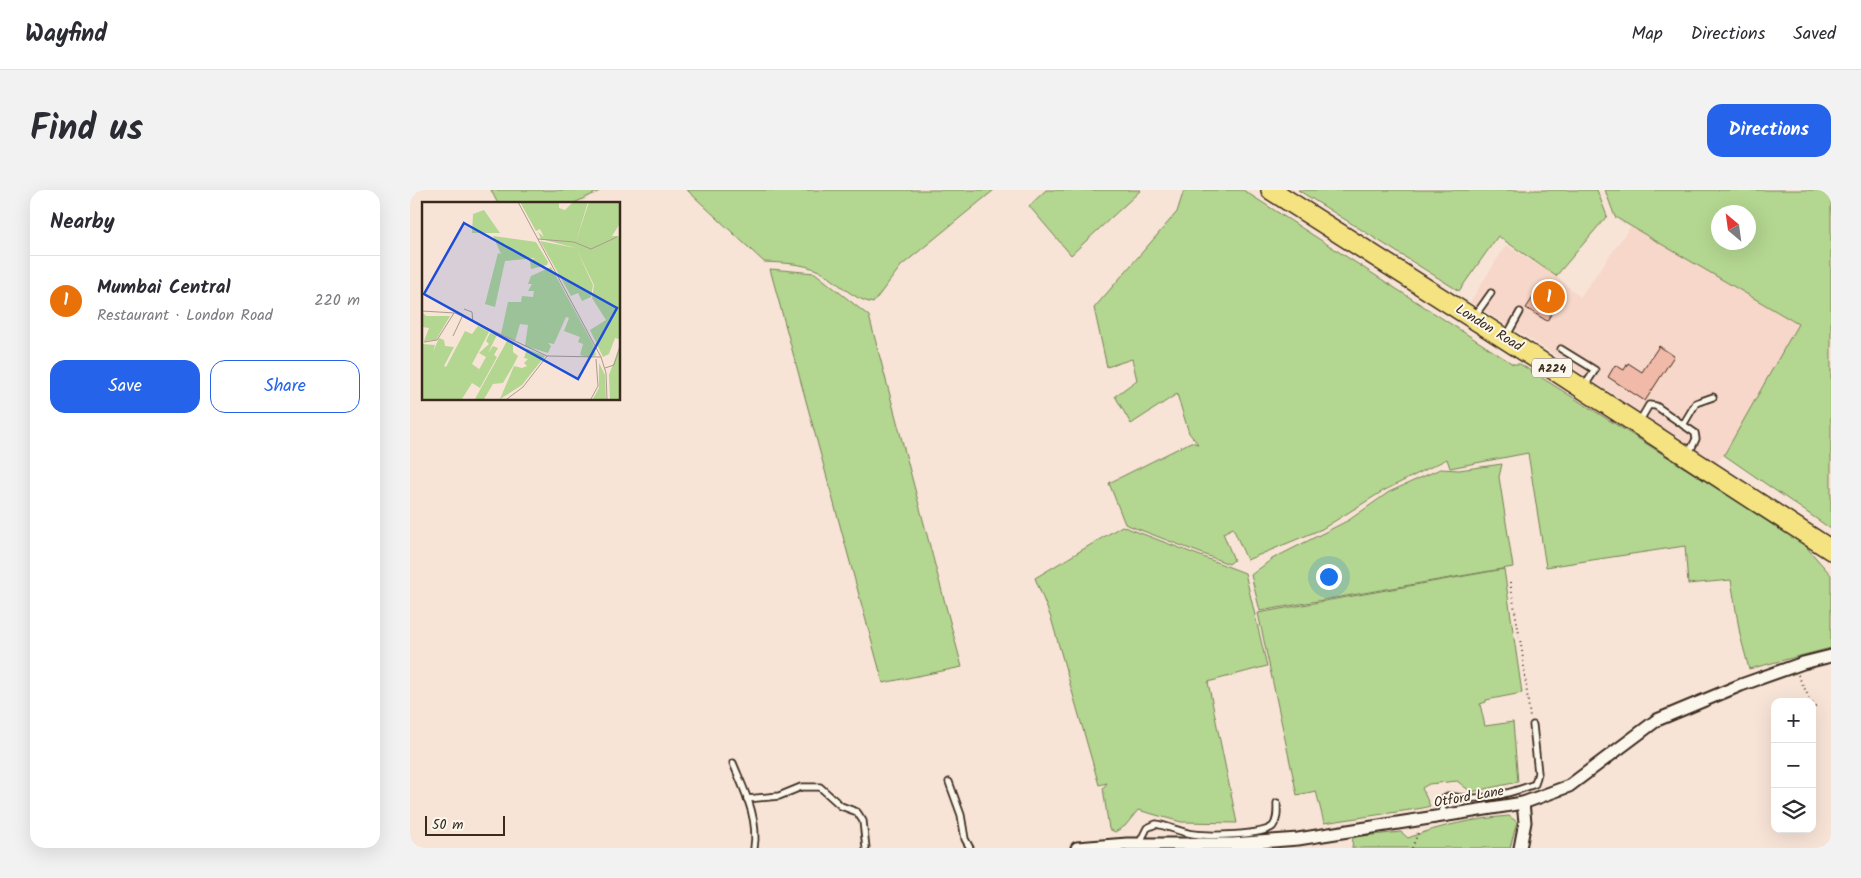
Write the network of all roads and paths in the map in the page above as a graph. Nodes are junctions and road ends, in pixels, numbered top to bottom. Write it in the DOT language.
graph roads {
  1 [pos="1271,190"];
  2 [pos="1491,293"];
  3 [pos="1520,312"];
  4 [pos="1473,318"];
  5 [pos="1505,338"];
  6 [pos="1561,349"];
  7 [pos="1583,388"];
  8 [pos="1713,398"];
  9 [pos="1638,424"];
  10 [pos="1684,425"];
  11 [pos="1687,456"];
  12 [pos="1831,550"];
  13 [pos="1510,582"];
  14 [pos="1831,656"];
  15 [pos="1794,666"];
  16 [pos="1810,698"];
  17 [pos="1816,707"];
  18 [pos="1819,710"];
  19 [pos="1534,725"];
  20 [pos="733,763"];
  21 [pos="949,782"];
  22 [pos="747,799"];
  23 [pos="1277,803"];
  24 [pos="1523,803"];
  25 [pos="1444,817"];
  26 [pos="1422,820"];
  27 [pos="1140,846"];
  28 [pos="754,848"];
  29 [pos="866,848"];
  30 [pos="970,848"];
  31 [pos="1077,848"];
  32 [pos="1412,848"];
  33 [pos="1520,848"];
  1 -- 4 [label="main road, London Road / A224"];
  2 -- 4 [label="lane"];
  3 -- 5 [label="lane"];
  4 -- 5 [label="main road, London Road / A224"];
  5 -- 7 [label="main road, London Road / A224"];
  6 -- 7 [label="lane"];
  7 -- 9 [label="main road, London Road / A224"];
  8 -- 10 [label="lane"];
  9 -- 10 [label="lane"];
  9 -- 11 [label="main road, London Road / A224"];
  10 -- 11 [label="lane"];
  11 -- 12 [label="main road, London Road / A224"];
  13 -- 19 [label="path"];
  14 -- 15 [label="street, Otford Lane"];
  15 -- 16 [label="path"];
  15 -- 24 [label="street, Otford Lane"];
  17 -- 18 [label="path"];
  19 -- 25 [label="lane"];
  20 -- 22 [label="lane"];
  21 -- 30 [label="lane"];
  22 -- 28 [label="lane"];
  22 -- 29 [label="lane"];
  23 -- 27 [label="lane"];
  24 -- 25 [label="street, Otford Lane"];
  24 -- 33 [label="street"];
  25 -- 26 [label="street, Otford Lane"];
  26 -- 27 [label="street, Otford Lane"];
  26 -- 32 [label="path"];
  27 -- 31 [label="street, Otford Lane"];
}
